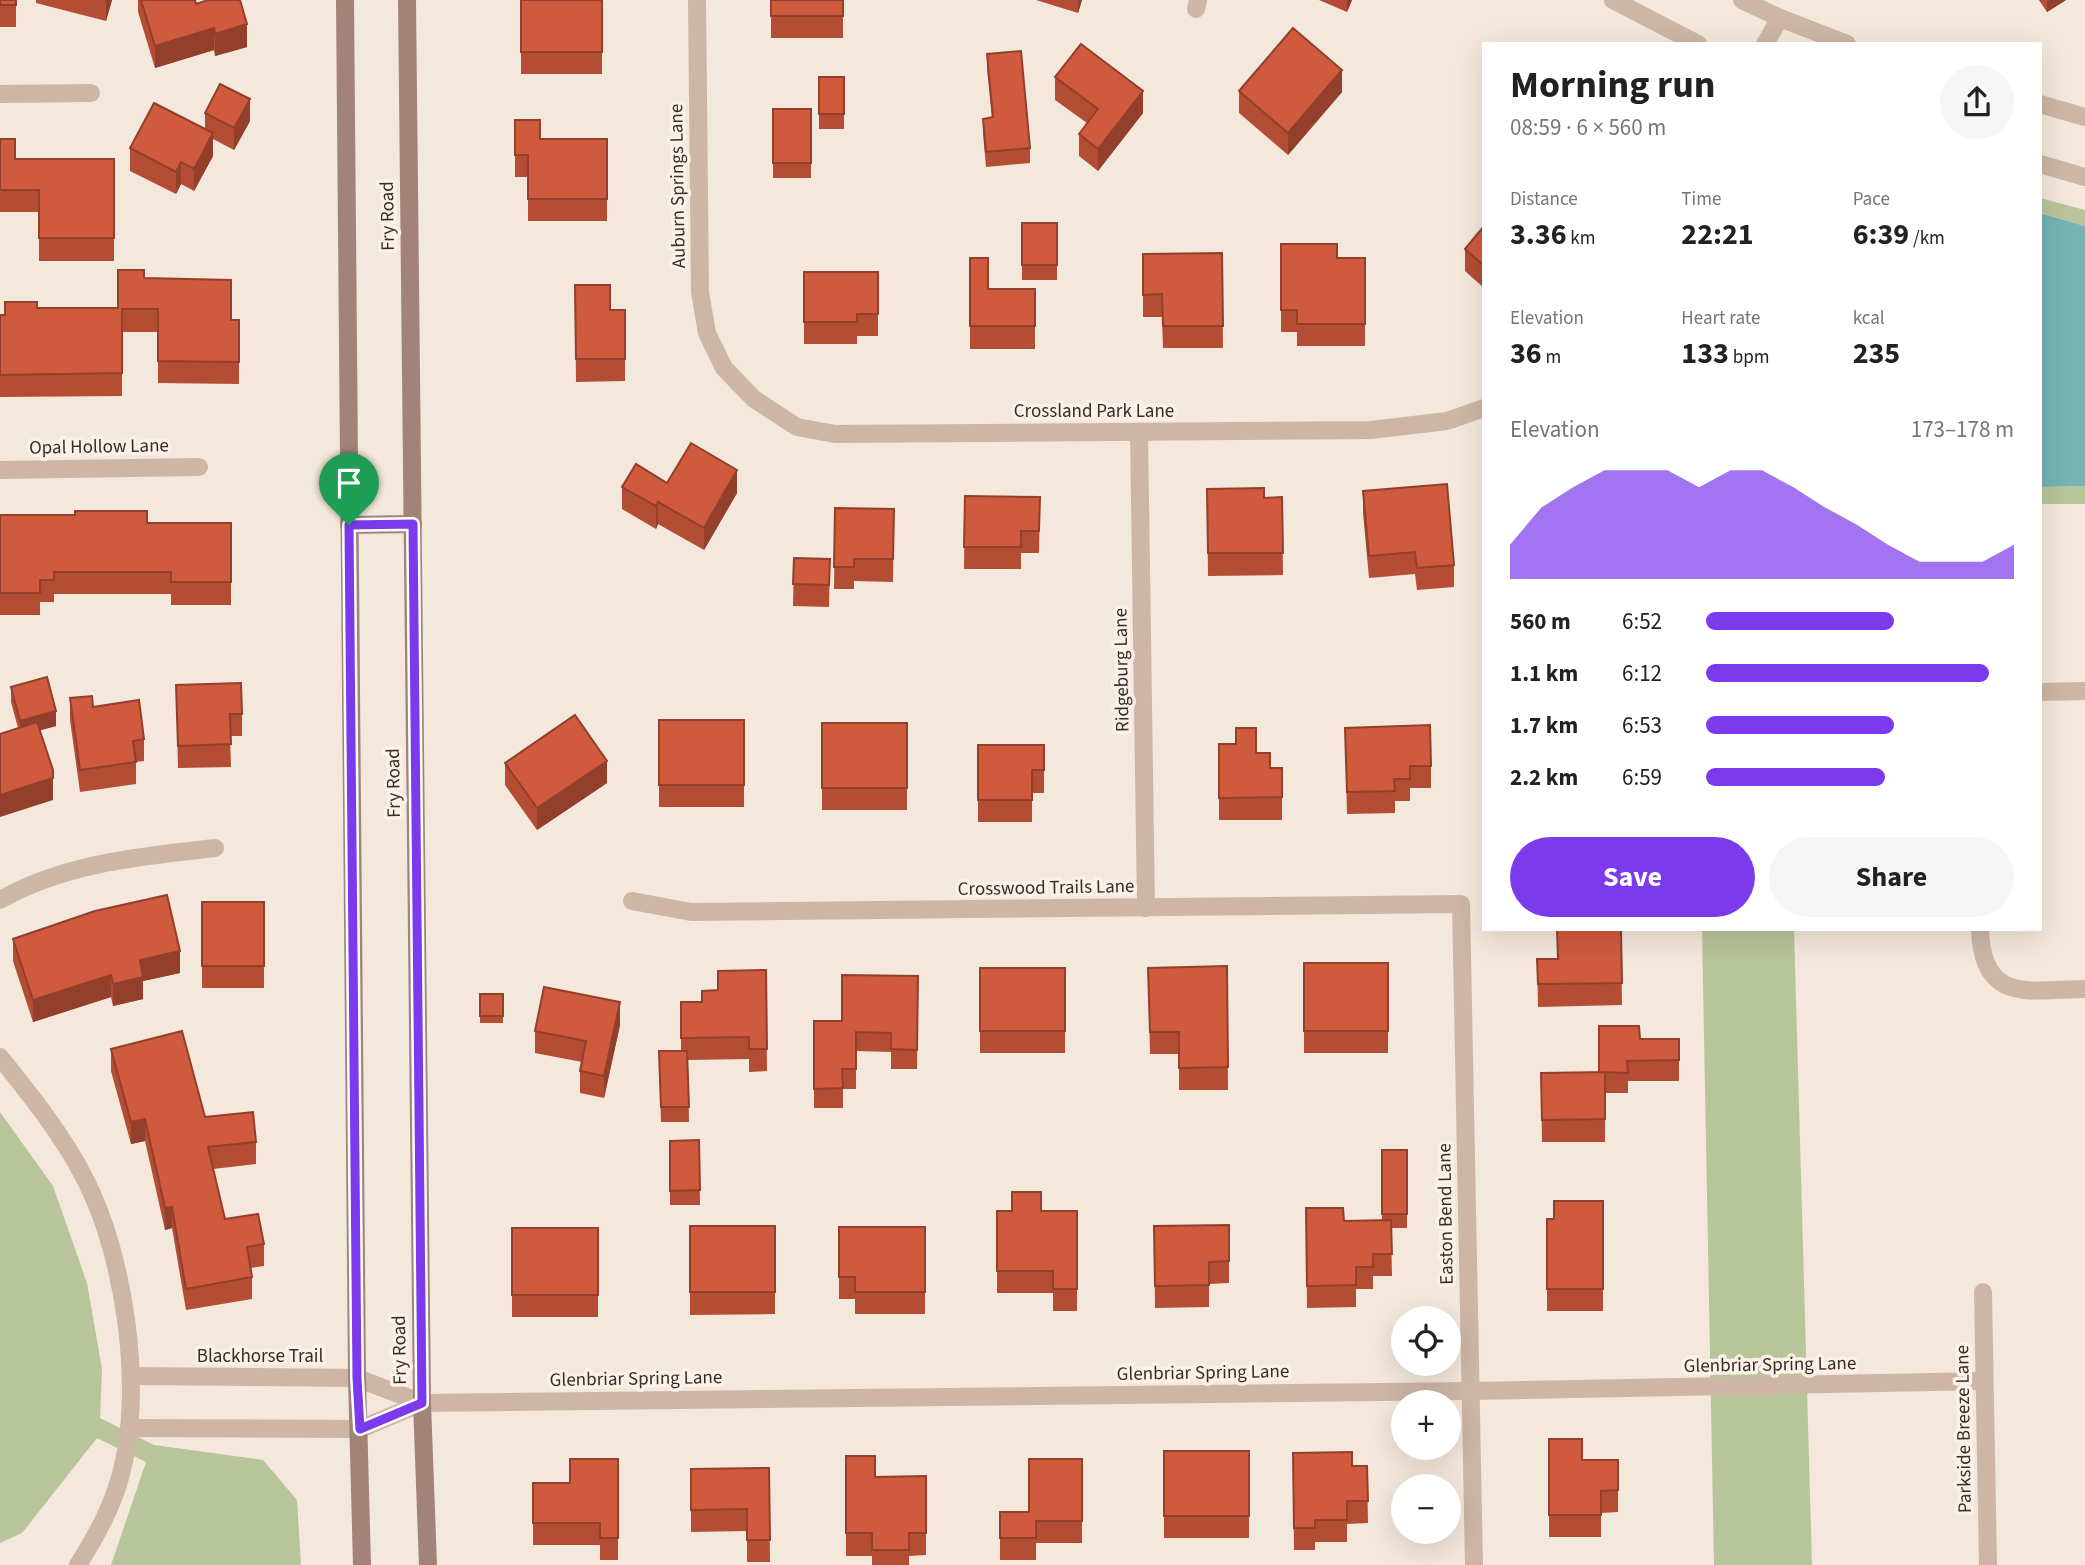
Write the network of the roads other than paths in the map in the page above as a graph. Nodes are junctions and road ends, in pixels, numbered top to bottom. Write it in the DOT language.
graph roads {
  1 [pos="345,0"];
  2 [pos="407,0"];
  3 [pos="697,0"];
  4 [pos="1613,0"];
  5 [pos="1742,0"];
  6 [pos="1780,18"];
  7 [pos="1694,42"];
  8 [pos="1766,42"];
  9 [pos="1842,42"];
  10 [pos="91,93"];
  11 [pos="0,94"];
  12 [pos="2042,105"];
  13 [pos="2085,117"];
  14 [pos="2042,165"];
  15 [pos="2085,177"];
  16 [pos="724,368"];
  17 [pos="1482,409"];
  18 [pos="1139,432"];
  19 [pos="199,467"];
  20 [pos="0,470"];
  21 [pos="413,524"];
  22 [pos="349,525"];
  23 [pos="2085,691"];
  24 [pos="2042,692"];
  25 [pos="215,848"];
  26 [pos="0,900"];
  27 [pos="632,901"];
  28 [pos="1461,904"];
  29 [pos="1146,908"];
  30 [pos="1980,931"];
  31 [pos="2085,989"];
  32 [pos="0,1057"];
  33 [pos="1983,1292"];
  34 [pos="131,1376"];
  35 [pos="357,1378"];
  36 [pos="1984,1381"];
  37 [pos="1471,1391"];
  38 [pos="422,1403"];
  39 [pos="129,1428"];
  40 [pos="360,1429"];
  41 [pos="78,1565"];
  42 [pos="362,1565"];
  43 [pos="428,1565"];
  44 [pos="1474,1565"];
  45 [pos="1989,1565"];
  1 -- 22 [label="main road"];
  2 -- 21 [label="main road, Fry Road"];
  3 -- 16 [label="street, Auburn Springs Lane"];
  4 -- 7 [label="street"];
  5 -- 6 [label="street"];
  6 -- 8 [label="street"];
  6 -- 9 [label="street"];
  10 -- 11 [label="street"];
  12 -- 13 [label="street"];
  14 -- 15 [label="street"];
  16 -- 18 [label="street, Crossland Park Lane"];
  17 -- 18 [label="street, Crossland Park Lane"];
  18 -- 29 [label="street, Ridgeburg Lane"];
  19 -- 20 [label="street, Opal Hollow Lane"];
  21 -- 22 [label="main road"];
  21 -- 38 [label="main road, Fry Road"];
  22 -- 35 [label="main road"];
  23 -- 24 [label="street"];
  25 -- 26 [label="street"];
  27 -- 29 [label="street, Crosswood Trails Lane"];
  28 -- 29 [label="street, Crosswood Trails Lane"];
  28 -- 37 [label="street, Easton Bend Lane"];
  30 -- 31 [label="street"];
  32 -- 34 [label="street"];
  33 -- 36 [label="street, Parkside Breeze Lane"];
  34 -- 35 [label="street, Blackhorse Trail"];
  34 -- 39 [label="street"];
  35 -- 38 [label="street, Blackhorse Trail"];
  35 -- 40 [label="main road"];
  36 -- 37 [label="street, Glenbriar Spring Lane"];
  36 -- 45 [label="street, Parkside Breeze Lane"];
  37 -- 38 [label="street, Glenbriar Spring Lane"];
  37 -- 44 [label="street, Easton Bend Lane"];
  38 -- 40 [label="street"];
  38 -- 43 [label="main road, Fry Road"];
  39 -- 40 [label="street"];
  39 -- 41 [label="street"];
  40 -- 42 [label="main road"];
}
